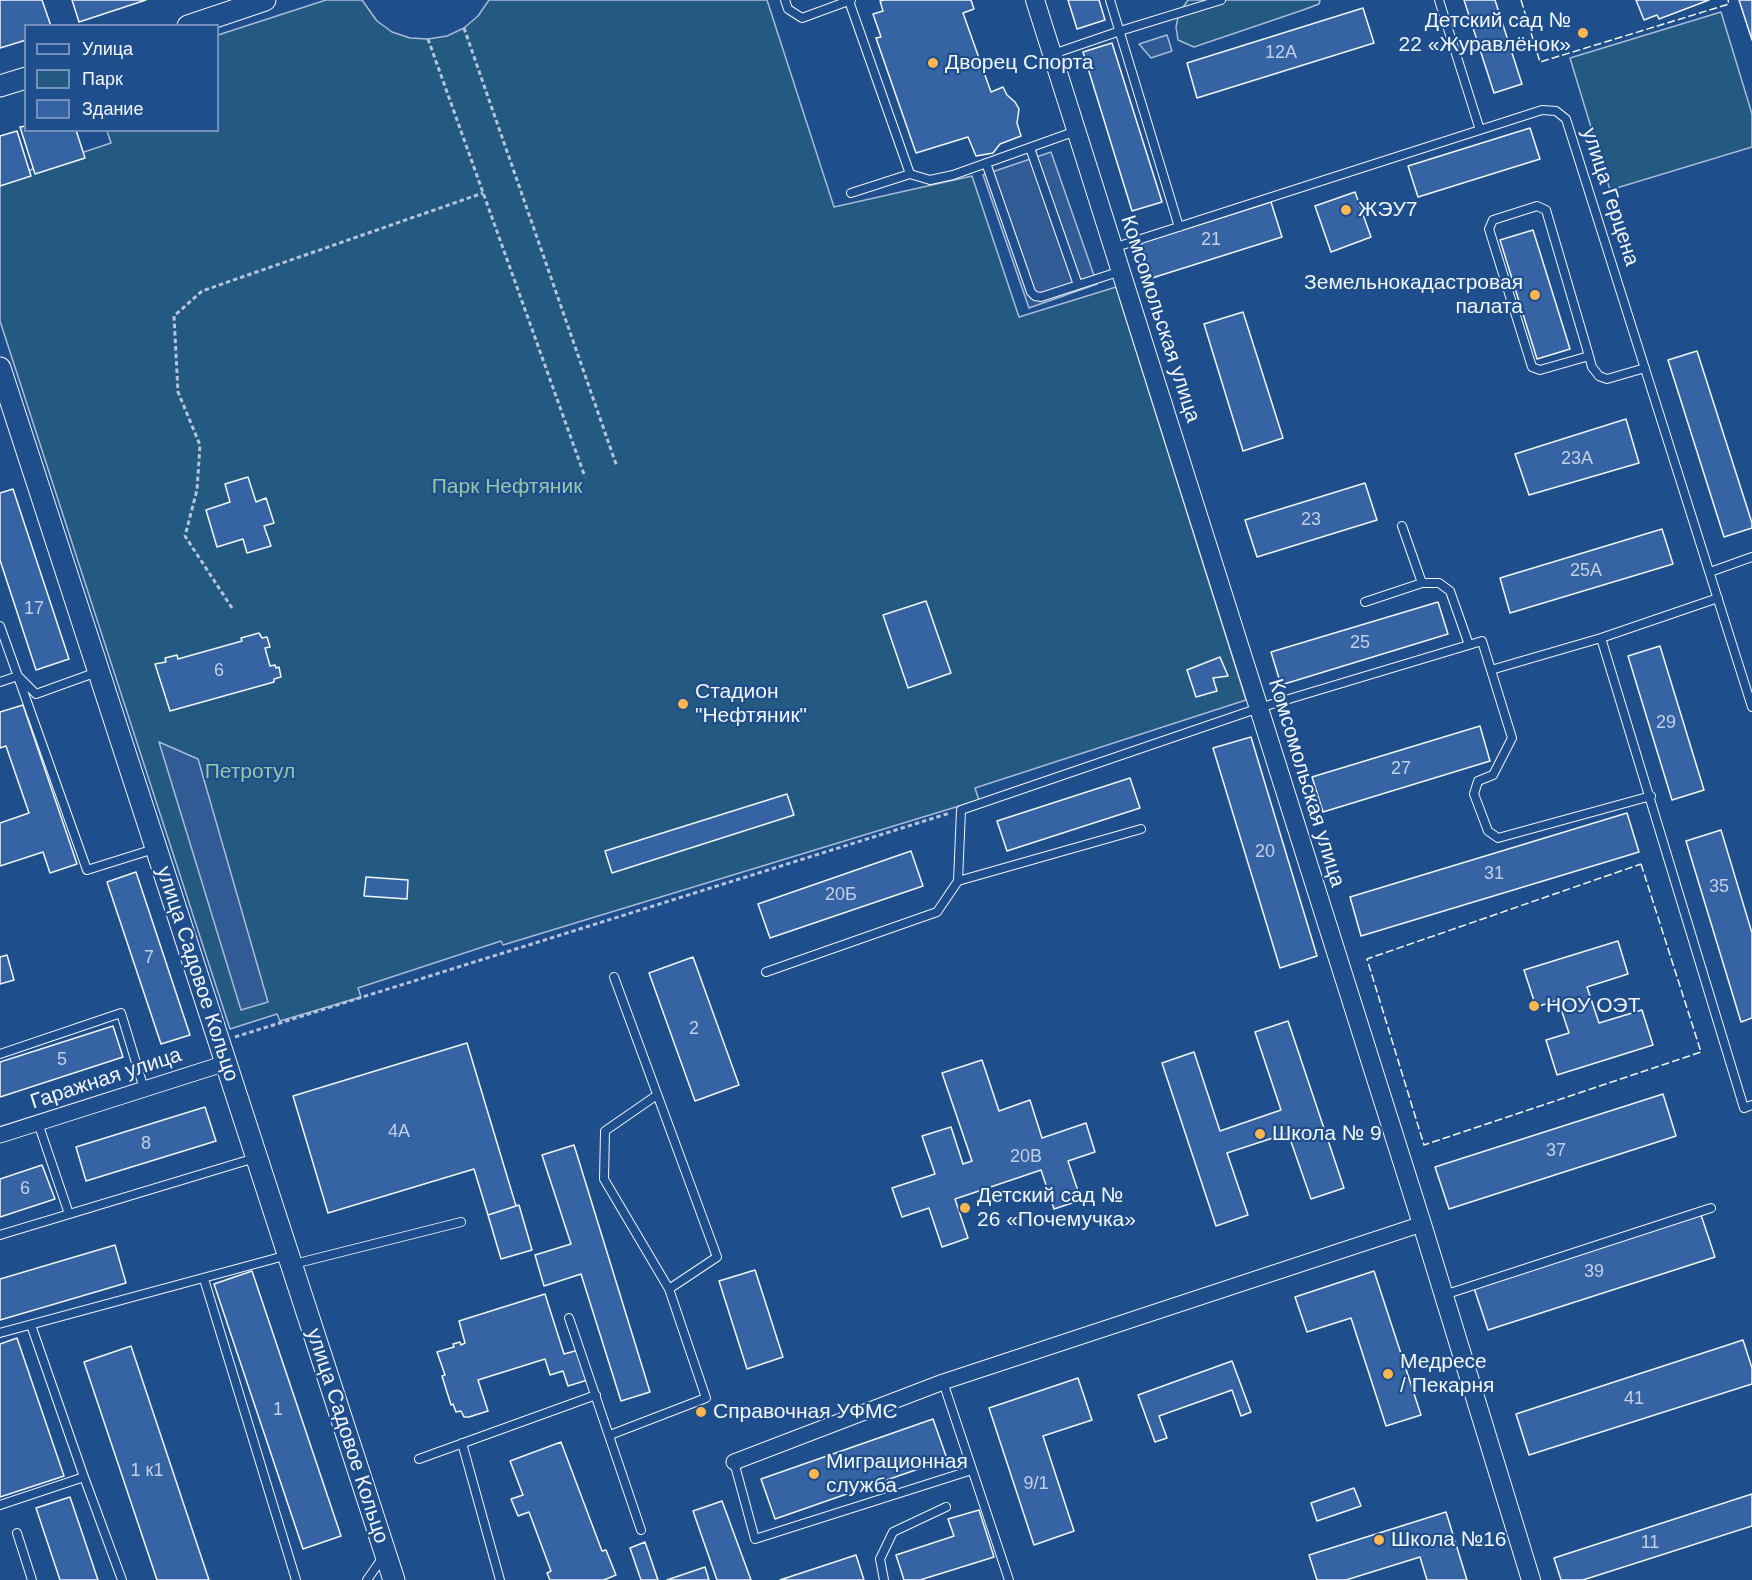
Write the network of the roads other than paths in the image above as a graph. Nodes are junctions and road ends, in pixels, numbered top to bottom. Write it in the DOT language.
graph roads {
  1 [pos="265,0"];
  2 [pos="785,0"];
  3 [pos="850,0"];
  4 [pos="1035,0"];
  5 [pos="1110,0"];
  6 [pos="1221,0"];
  7 [pos="1439,0"];
  8 [pos="236,5"];
  9 [pos="193,24"];
  10 [pos="1120,31"];
  11 [pos="1052,54"];
  12 [pos="24,79"];
  13 [pos="0,86"];
  14 [pos="1480,130"];
  15 [pos="1077,131"];
  16 [pos="1030,148"];
  17 [pos="986,163"];
  18 [pos="910,174"];
  19 [pos="852,193"];
  20 [pos="1179,227"];
  21 [pos="1113,248"];
  22 [pos="1120,271"];
  23 [pos="1078,285"];
  24 [pos="1589,356"];
  25 [pos="0,368"];
  26 [pos="1645,368"];
  27 [pos="1402,526"];
  28 [pos="1752,557"];
  29 [pos="1710,572"];
  30 [pos="1422,584"];
  31 [pos="1718,598"];
  32 [pos="1365,602"];
  33 [pos="0,626"];
  34 [pos="1601,638"];
  35 [pos="1469,645"];
  36 [pos="1491,670"];
  37 [pos="99,671"];
  38 [pos="18,676"];
  39 [pos="0,682"];
  40 [pos="1752,707"];
  41 [pos="1259,708"];
  42 [pos="1651,796"];
  43 [pos="1141,828"];
  44 [pos="156,848"];
  45 [pos="958,881"];
  46 [pos="766,972"];
  47 [pos="614,976"];
  48 [pos="0,1054"];
  49 [pos="226,1063"];
  50 [pos="144,1089"];
  51 [pos="657,1095"];
  52 [pos="1752,1105"];
  53 [pos="38,1123"];
  54 [pos="0,1135"];
  55 [pos="257,1157"];
  56 [pos="1711,1208"];
  57 [pos="69,1214"];
  58 [pos="461,1222"];
  59 [pos="1422,1224"];
  60 [pos="0,1235"];
  61 [pos="290,1260"];
  62 [pos="204,1279"];
  63 [pos="669,1289"];
  64 [pos="1444,1295"];
  65 [pos="569,1318"];
  66 [pos="31,1325"];
  67 [pos="0,1333"];
  68 [pos="943,1382"];
  69 [pos="596,1395"];
  70 [pos="610,1436"];
  71 [pos="462,1443"];
  72 [pos="419,1459"];
  73 [pos="734,1462"];
  74 [pos="972,1470"];
  75 [pos="84,1478"];
  76 [pos="0,1505"];
  77 [pos="946,1507"];
  78 [pos="640,1530"];
  79 [pos="16,1533"];
  80 [pos="386,1553"];
  81 [pos="32,1580"];
  82 [pos="122,1580"];
  83 [pos="296,1580"];
  84 [pos="368,1580"];
  85 [pos="394,1580"];
  86 [pos="500,1580"];
  87 [pos="884,1580"];
  88 [pos="1009,1580"];
  89 [pos="1531,1580"];
  1 -- 8 [label="main road"];
  2 -- 3 [label="lane"];
  3 -- 18 [label="lane"];
  4 -- 11 [label="street, Комсомольская улица"];
  5 -- 10 [label="lane"];
  6 -- 10 [label="lane"];
  7 -- 14 [label="lane"];
  8 -- 9 [label="main road"];
  10 -- 11 [label="lane"];
  10 -- 20 [label="lane"];
  11 -- 15 [label="street, Комсомольская улица"];
  12 -- 13 [label="main road"];
  14 -- 20 [label="lane, улица Герцена"];
  14 -- 26 [label="lane, улица Герцена"];
  15 -- 16 [label="lane"];
  15 -- 21 [label="street, Комсомольская улица"];
  16 -- 17 [label="lane"];
  16 -- 23 [label="lane"];
  17 -- 18 [label="lane"];
  17 -- 23 [label="lane"];
  18 -- 19 [label="lane"];
  20 -- 21 [label="lane, улица Герцена"];
  21 -- 22 [label="street, Комсомольская улица"];
  22 -- 23 [label="lane"];
  22 -- 41 [label="street, Комсомольская улица"];
  24 -- 24 [label="lane"];
  24 -- 26 [label="lane"];
  25 -- 37 [label="main road, улица Садовое Кольцо"];
  26 -- 29 [label="lane, улица Герцена"];
  27 -- 30 [label="lane"];
  28 -- 29 [label="lane"];
  29 -- 31 [label="lane, улица Герцена"];
  30 -- 32 [label="lane"];
  30 -- 35 [label="lane"];
  31 -- 34 [label="lane"];
  31 -- 40 [label="lane, улица Герцена"];
  33 -- 38 [label="lane"];
  34 -- 36 [label="lane"];
  34 -- 42 [label="lane"];
  35 -- 36 [label="lane"];
  35 -- 41 [label="lane"];
  36 -- 42 [label="lane"];
  37 -- 38 [label="lane"];
  37 -- 44 [label="main road, улица Садовое Кольцо"];
  38 -- 39 [label="lane"];
  38 -- 44 [label="lane"];
  41 -- 45 [label="lane"];
  41 -- 59 [label="street, Комсомольская улица"];
  42 -- 52 [label="lane"];
  43 -- 45 [label="lane"];
  44 -- 49 [label="main road, улица Садовое Кольцо"];
  45 -- 46 [label="lane"];
  47 -- 51 [label="lane"];
  48 -- 50 [label="lane"];
  49 -- 50 [label="street, Гаражная улица"];
  49 -- 55 [label="main road, улица Садовое Кольцо"];
  50 -- 53 [label="street, Гаражная улица"];
  51 -- 63 [label="lane"];
  51 -- 63 [label="lane"];
  53 -- 54 [label="street, Гаражная улица"];
  53 -- 57 [label="lane"];
  55 -- 57 [label="lane"];
  55 -- 61 [label="main road, улица Садовое Кольцо"];
  56 -- 64 [label="lane"];
  57 -- 60 [label="lane"];
  58 -- 61 [label="lane"];
  59 -- 64 [label="street, Комсомольская улица"];
  59 -- 68 [label="street"];
  61 -- 62 [label="lane"];
  61 -- 80 [label="main road, улица Садовое Кольцо"];
  62 -- 66 [label="lane"];
  62 -- 83 [label="lane"];
  63 -- 70 [label="lane"];
  64 -- 89 [label="street, Комсомольская улица"];
  65 -- 69 [label="lane"];
  66 -- 67 [label="lane"];
  66 -- 75 [label="lane"];
  68 -- 73 [label="street"];
  68 -- 74 [label="lane"];
  69 -- 70 [label="lane"];
  69 -- 71 [label="lane"];
  70 -- 78 [label="lane"];
  71 -- 72 [label="lane"];
  71 -- 86 [label="lane"];
  73 -- 74 [label="lane"];
  74 -- 88 [label="lane"];
  75 -- 76 [label="lane"];
  75 -- 82 [label="lane"];
  77 -- 87 [label="lane"];
  79 -- 81 [label="lane"];
  80 -- 84 [label="lane"];
  80 -- 85 [label="main road, улица Садовое Кольцо"];
}
